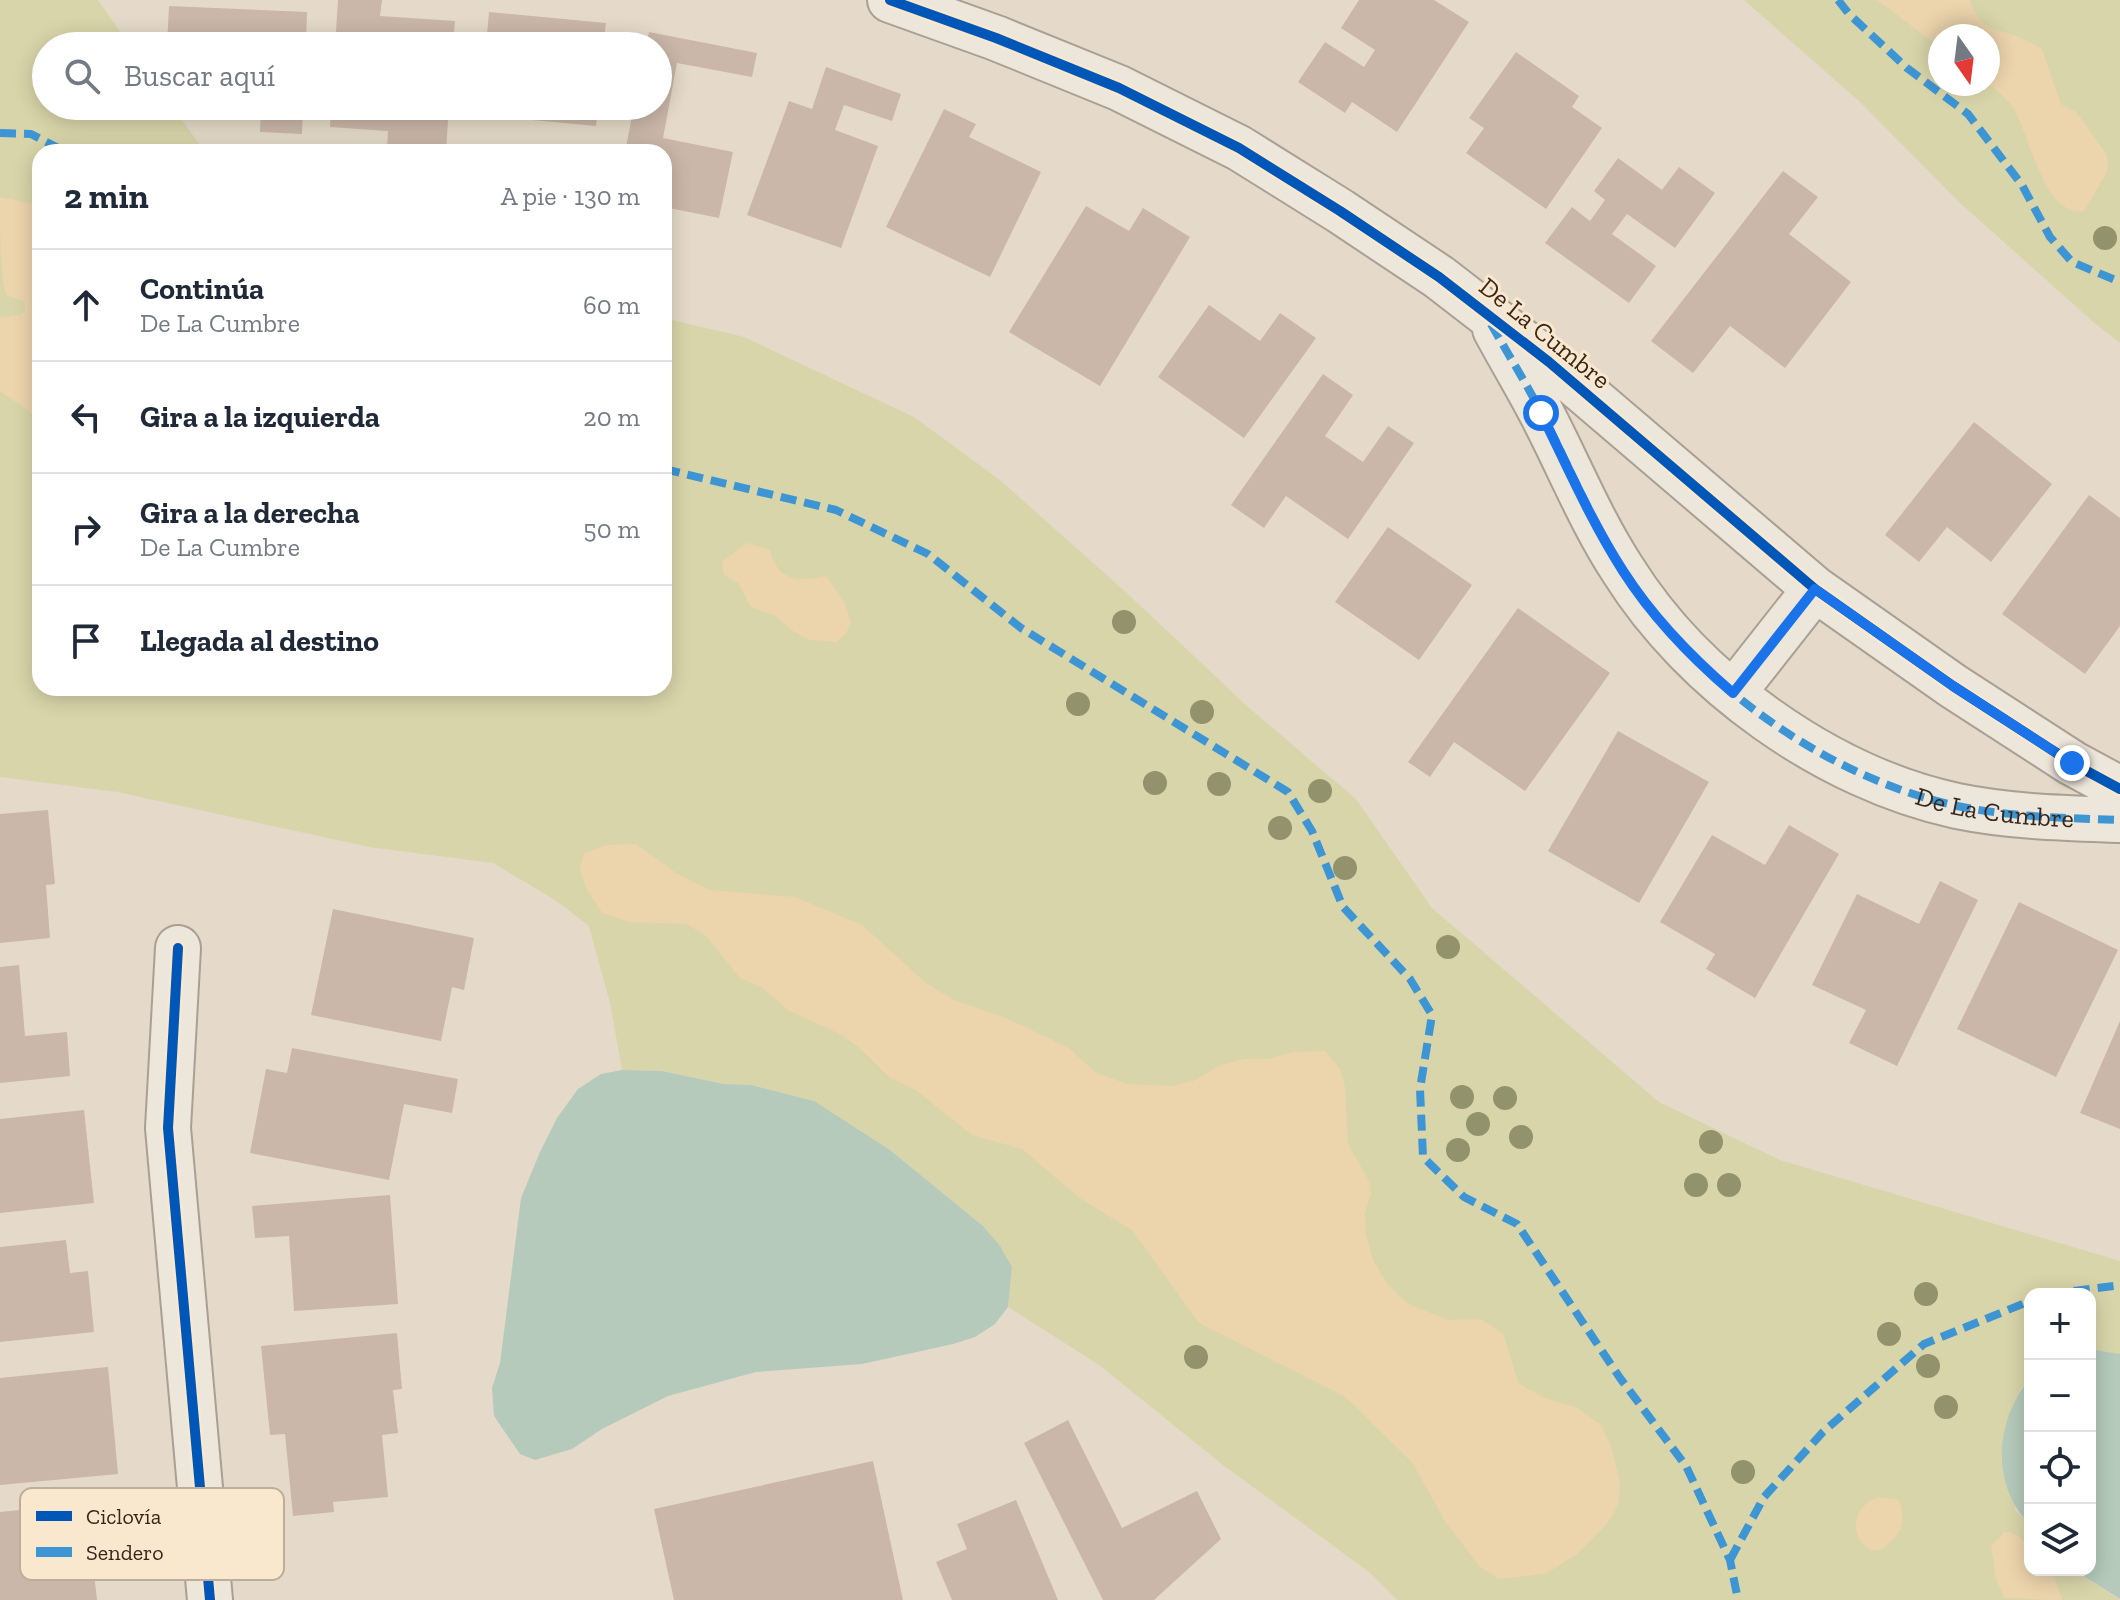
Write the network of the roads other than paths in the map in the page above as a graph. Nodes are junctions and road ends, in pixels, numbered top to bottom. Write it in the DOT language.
graph roads {
  1 [pos="890,0"];
  2 [pos="1486,313"];
  3 [pos="1815,589"];
  4 [pos="1733,693"];
  5 [pos="2120,789"];
  6 [pos="2120,820"];
  7 [pos="178,948"];
  8 [pos="200,1488"];
  1 -- 2 [label="street, De La Cumbre"];
  2 -- 3 [label="street, De La Cumbre"];
  2 -- 4 [label="street, De La Cumbre"];
  3 -- 4 [label="street"];
  3 -- 5 [label="street, De La Cumbre"];
  4 -- 6 [label="street, De La Cumbre"];
  7 -- 8 [label="street"];
}
